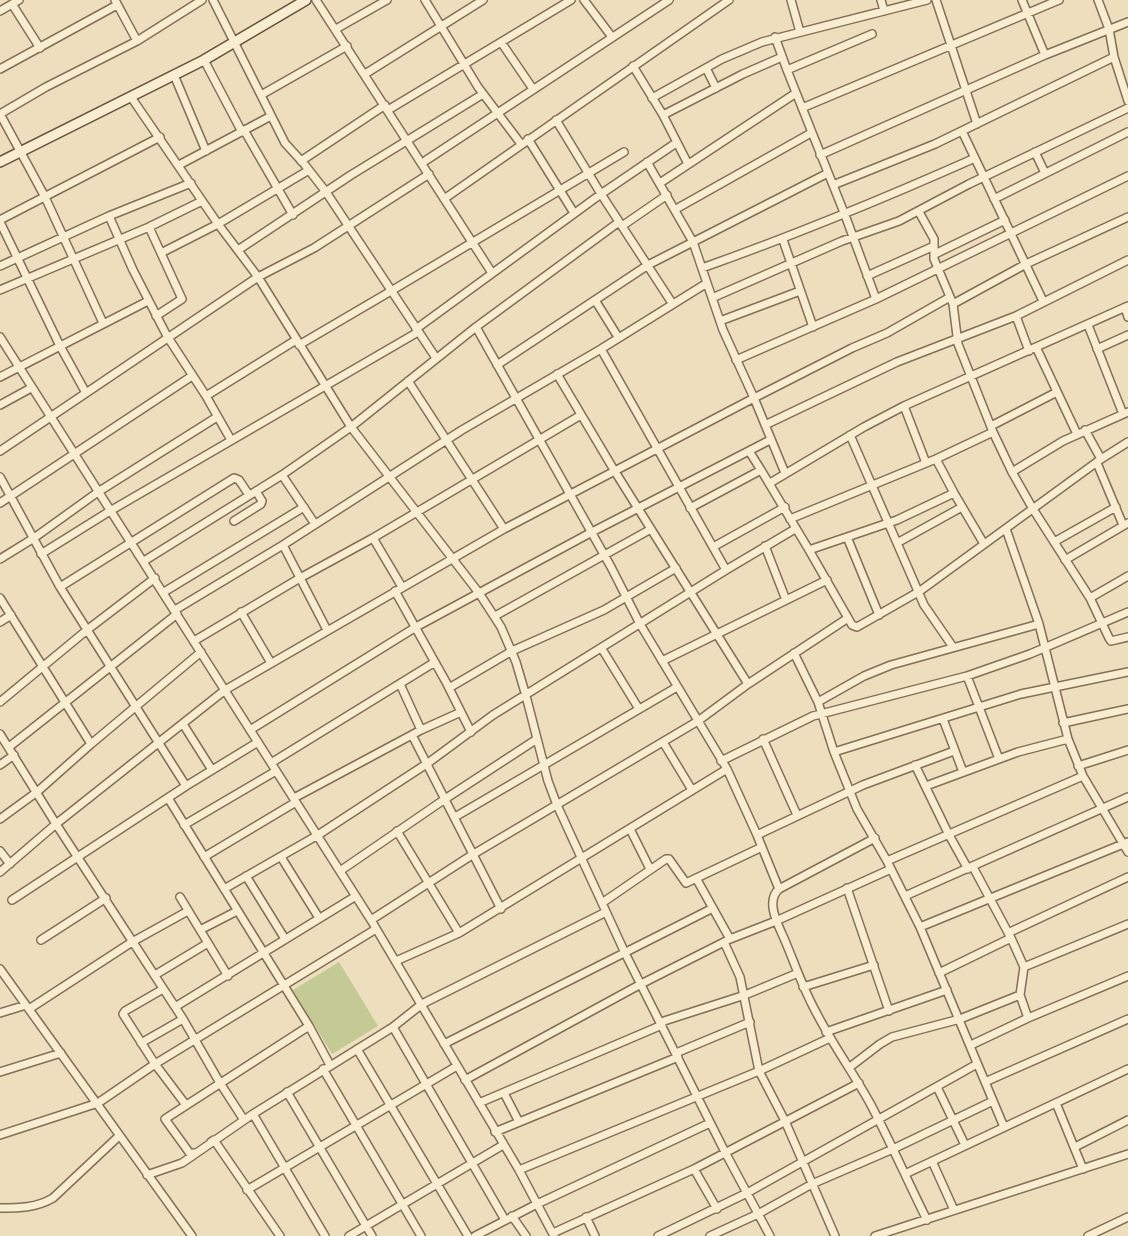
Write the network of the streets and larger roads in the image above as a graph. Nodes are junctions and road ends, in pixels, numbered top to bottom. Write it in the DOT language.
graph roads {
  1 [pos="202,0"];
  2 [pos="213,0"];
  3 [pos="306,0"];
  4 [pos="316,0"];
  5 [pos="387,0"];
  6 [pos="425,0"];
  7 [pos="483,0"];
  8 [pos="571,0"];
  9 [pos="584,0"];
  10 [pos="729,0"];
  11 [pos="792,0"];
  12 [pos="881,0"];
  13 [pos="927,0"];
  14 [pos="936,0"];
  15 [pos="1022,0"];
  16 [pos="1059,0"];
  17 [pos="1098,0"];
  18 [pos="667,1"];
  19 [pos="15,2"];
  20 [pos="116,3"];
  21 [pos="0,11"];
  22 [pos="884,11"];
  23 [pos="1028,13"];
  24 [pos="1128,22"];
  25 [pos="442,24"];
  26 [pos="336,29"];
  27 [pos="1109,29"];
  28 [pos="800,33"];
  29 [pos="872,34"];
  30 [pos="775,37"];
  31 [pos="612,38"];
  32 [pos="137,41"];
  33 [pos="234,42"];
  34 [pos="501,42"];
  35 [pos="952,44"];
  36 [pos="346,46"];
  37 [pos="40,48"];
  38 [pos="1046,55"];
  39 [pos="782,57"];
  40 [pos="1113,57"];
  41 [pos="204,60"];
  42 [pos="464,64"];
  43 [pos="633,66"];
  44 [pos="706,68"];
  45 [pos="0,69"];
  46 [pos="787,70"];
  47 [pos="1128,70"];
  48 [pos="365,74"];
  49 [pos="174,75"];
  50 [pos="1119,75"];
  51 [pos="716,88"];
  52 [pos="533,89"];
  53 [pos="967,90"];
  54 [pos="796,93"];
  55 [pos="483,94"];
  56 [pos="261,95"];
  57 [pos="131,97"];
  58 [pos="652,98"];
  59 [pos="1128,101"];
  60 [pos="386,107"];
  61 [pos="802,108"];
  62 [pos="1128,108"];
  63 [pos="498,113"];
  64 [pos="0,114"];
  65 [pos="271,116"];
  66 [pos="663,116"];
  67 [pos="556,120"];
  68 [pos="977,124"];
  69 [pos="243,131"];
  70 [pos="962,131"];
  71 [pos="1128,132"];
  72 [pos="811,133"];
  73 [pos="160,137"];
  74 [pos="528,139"];
  75 [pos="408,140"];
  76 [pos="676,143"];
  77 [pos="521,144"];
  78 [pos="206,151"];
  79 [pos="21,152"];
  80 [pos="624,152"];
  81 [pos="1035,152"];
  82 [pos="820,155"];
  83 [pos="975,158"];
  84 [pos="302,161"];
  85 [pos="0,162"];
  86 [pos="647,162"];
  87 [pos="422,163"];
  88 [pos="688,164"];
  89 [pos="179,165"];
  90 [pos="309,170"];
  91 [pos="589,173"];
  92 [pos="828,173"];
  93 [pos="1045,173"];
  94 [pos="429,174"];
  95 [pos="983,176"];
  96 [pos="1128,176"];
  97 [pos="191,183"];
  98 [pos="660,183"];
  99 [pos="833,185"];
  100 [pos="560,189"];
  101 [pos="279,190"];
  102 [pos="326,192"];
  103 [pos="600,194"];
  104 [pos="667,195"];
  105 [pos="45,197"];
  106 [pos="444,199"];
  107 [pos="994,199"];
  108 [pos="202,201"];
  109 [pos="676,209"];
  110 [pos="919,212"];
  111 [pos="574,213"];
  112 [pos="293,215"];
  113 [pos="845,215"];
  114 [pos="109,216"];
  115 [pos="1128,217"];
  116 [pos="1005,220"];
  117 [pos="0,221"];
  118 [pos="218,224"];
  119 [pos="621,224"];
  120 [pos="149,226"];
  121 [pos="348,226"];
  122 [pos="1012,234"];
  123 [pos="63,236"];
  124 [pos="853,237"];
  125 [pos="119,238"];
  126 [pos="783,240"];
  127 [pos="693,242"];
  128 [pos="472,243"];
  129 [pos="238,250"];
  130 [pos="934,250"];
  131 [pos="161,253"];
  132 [pos="17,258"];
  133 [pos="72,259"];
  134 [pos="1128,260"];
  135 [pos="791,264"];
  136 [pos="1026,264"];
  137 [pos="648,265"];
  138 [pos="0,266"];
  139 [pos="702,268"];
  140 [pos="938,270"];
  141 [pos="492,273"];
  142 [pos="258,276"];
  143 [pos="867,276"];
  144 [pos="27,278"];
  145 [pos="706,283"];
  146 [pos="0,290"];
  147 [pos="392,291"];
  148 [pos="800,291"];
  149 [pos="712,298"];
  150 [pos="876,299"];
  151 [pos="595,300"];
  152 [pos="952,300"];
  153 [pos="148,301"];
  154 [pos="1043,301"];
  155 [pos="672,303"];
  156 [pos="1126,307"];
  157 [pos="156,316"];
  158 [pos="1016,316"];
  159 [pos="1128,316"];
  160 [pos="720,321"];
  161 [pos="104,323"];
  162 [pos="1088,324"];
  163 [pos="476,327"];
  164 [pos="813,327"];
  165 [pos="417,330"];
  166 [pos="1128,335"];
  167 [pos="167,336"];
  168 [pos="0,337"];
  169 [pos="618,337"];
  170 [pos="956,339"];
  171 [pos="297,342"];
  172 [pos="60,346"];
  173 [pos="601,349"];
  174 [pos="1033,349"];
  175 [pos="1097,349"];
  176 [pos="436,358"];
  177 [pos="736,360"];
  178 [pos="497,365"];
  179 [pos="18,368"];
  180 [pos="557,374"];
  181 [pos="192,376"];
  182 [pos="0,377"];
  183 [pos="970,378"];
  184 [pos="408,381"];
  185 [pos="325,385"];
  186 [pos="31,387"];
  187 [pos="1057,392"];
  188 [pos="86,393"];
  189 [pos="206,396"];
  190 [pos="516,398"];
  191 [pos="754,398"];
  192 [pos="0,405"];
  193 [pos="904,406"];
  194 [pos="1125,413"];
  195 [pos="581,416"];
  196 [pos="51,417"];
  197 [pos="217,417"];
  198 [pos="765,425"];
  199 [pos="351,427"];
  200 [pos="992,429"];
  201 [pos="1085,430"];
  202 [pos="1077,434"];
  203 [pos="850,435"];
  204 [pos="231,440"];
  205 [pos="446,440"];
  206 [pos="770,440"];
  207 [pos="538,441"];
  208 [pos="1128,442"];
  209 [pos="656,448"];
  210 [pos="0,451"];
  211 [pos="748,451"];
  212 [pos="74,455"];
  213 [pos="936,459"];
  214 [pos="1099,461"];
  215 [pos="926,463"];
  216 [pos="614,470"];
  217 [pos="761,470"];
  218 [pos="1012,472"];
  219 [pos="785,473"];
  220 [pos="282,475"];
  221 [pos="0,477"];
  222 [pos="389,478"];
  223 [pos="473,479"];
  224 [pos="770,483"];
  225 [pos="871,485"];
  226 [pos="679,488"];
  227 [pos="256,491"];
  228 [pos="98,492"];
  229 [pos="954,493"];
  230 [pos="569,494"];
  231 [pos="249,495"];
  232 [pos="11,496"];
  233 [pos="0,503"];
  234 [pos="304,507"];
  235 [pos="785,507"];
  236 [pos="962,507"];
  237 [pos="1116,507"];
  238 [pos="690,508"];
  239 [pos="638,509"];
  240 [pos="1033,509"];
  241 [pos="110,511"];
  242 [pos="417,512"];
  243 [pos="790,519"];
  244 [pos="234,521"];
  245 [pos="890,523"];
  246 [pos="315,524"];
  247 [pos="1126,524"];
  248 [pos="504,529"];
  249 [pos="651,529"];
  250 [pos="795,529"];
  251 [pos="1006,529"];
  252 [pos="592,532"];
  253 [pos="846,537"];
  254 [pos="34,538"];
  255 [pos="373,538"];
  256 [pos="130,542"];
  257 [pos="1054,542"];
  258 [pos="897,543"];
  259 [pos="984,544"];
  260 [pos="283,545"];
  261 [pos="765,546"];
  262 [pos="713,547"];
  263 [pos="809,550"];
  264 [pos="41,554"];
  265 [pos="604,555"];
  266 [pos="452,558"];
  267 [pos="0,559"];
  268 [pos="1065,560"];
  269 [pos="144,561"];
  270 [pos="676,568"];
  271 [pos="726,570"];
  272 [pos="1128,576"];
  273 [pos="154,578"];
  274 [pos="300,578"];
  275 [pos="827,580"];
  276 [pos="60,587"];
  277 [pos="399,589"];
  278 [pos="920,591"];
  279 [pos="164,592"];
  280 [pos="691,592"];
  281 [pos="479,593"];
  282 [pos="627,597"];
  283 [pos="0,598"];
  284 [pos="1090,598"];
  285 [pos="786,600"];
  286 [pos="176,612"];
  287 [pos="241,612"];
  288 [pos="1128,612"];
  289 [pos="11,615"];
  290 [pos="879,615"];
  291 [pos="495,616"];
  292 [pos="848,618"];
  293 [pos="0,622"];
  294 [pos="1101,623"];
  295 [pos="640,624"];
  296 [pos="1039,624"];
  297 [pos="416,627"];
  298 [pos="87,630"];
  299 [pos="327,630"];
  300 [pos="717,633"];
  301 [pos="1128,637"];
  302 [pos="194,642"];
  303 [pos="953,647"];
  304 [pos="1046,648"];
  305 [pos="602,649"];
  306 [pos="512,651"];
  307 [pos="201,652"];
  308 [pos="794,653"];
  309 [pos="662,661"];
  310 [pos="435,662"];
  311 [pos="271,663"];
  312 [pos="44,666"];
  313 [pos="110,667"];
  314 [pos="1128,672"];
  315 [pos="967,676"];
  316 [pos="399,684"];
  317 [pos="748,684"];
  318 [pos="677,687"];
  319 [pos="449,688"];
  320 [pos="1056,688"];
  321 [pos="225,690"];
  322 [pos="526,696"];
  323 [pos="65,701"];
  324 [pos="0,702"];
  325 [pos="818,702"];
  326 [pos="135,707"];
  327 [pos="978,707"];
  328 [pos="639,709"];
  329 [pos="1128,709"];
  330 [pos="461,712"];
  331 [pos="821,714"];
  332 [pos="943,719"];
  333 [pos="698,722"];
  334 [pos="1063,723"];
  335 [pos="183,724"];
  336 [pos="250,730"];
  337 [pos="421,730"];
  338 [pos="471,732"];
  339 [pos="0,734"];
  340 [pos="412,735"];
  341 [pos="537,739"];
  342 [pos="763,739"];
  343 [pos="1068,739"];
  344 [pos="258,742"];
  345 [pos="663,742"];
  346 [pos="91,744"];
  347 [pos="159,744"];
  348 [pos="9,747"];
  349 [pos="1128,750"];
  350 [pos="954,751"];
  351 [pos="834,752"];
  352 [pos="14,755"];
  353 [pos="999,759"];
  354 [pos="721,761"];
  355 [pos="271,763"];
  356 [pos="428,763"];
  357 [pos="543,764"];
  358 [pos="0,765"];
  359 [pos="915,765"];
  360 [pos="1078,766"];
  361 [pos="727,769"];
  362 [pos="212,770"];
  363 [pos="276,771"];
  364 [pos="963,772"];
  365 [pos="1083,776"];
  366 [pos="186,786"];
  367 [pos="926,786"];
  368 [pos="692,790"];
  369 [pos="850,791"];
  370 [pos="38,792"];
  371 [pos="1128,797"];
  372 [pos="168,798"];
  373 [pos="445,799"];
  374 [pos="295,800"];
  375 [pos="557,805"];
  376 [pos="1103,809"];
  377 [pos="797,815"];
  378 [pos="455,817"];
  379 [pos="0,819"];
  380 [pos="56,824"];
  381 [pos="184,825"];
  382 [pos="630,830"];
  383 [pos="397,831"];
  384 [pos="757,835"];
  385 [pos="949,835"];
  386 [pos="318,836"];
  387 [pos="875,838"];
  388 [pos="1126,843"];
  389 [pos="762,847"];
  390 [pos="0,851"];
  391 [pos="1128,852"];
  392 [pos="78,855"];
  393 [pos="472,855"];
  394 [pos="204,856"];
  395 [pos="281,857"];
  396 [pos="581,858"];
  397 [pos="887,861"];
  398 [pos="10,864"];
  399 [pos="970,868"];
  400 [pos="650,869"];
  401 [pos="891,869"];
  402 [pos="340,871"];
  403 [pos="0,872"];
  404 [pos="246,876"];
  405 [pos="1128,877"];
  406 [pos="696,878"];
  407 [pos="429,883"];
  408 [pos="779,888"];
  409 [pos="847,888"];
  410 [pos="224,890"];
  411 [pos="356,896"];
  412 [pos="905,896"];
  413 [pos="180,897"];
  414 [pos="106,898"];
  415 [pos="989,899"];
  416 [pos="12,900"];
  417 [pos="602,903"];
  418 [pos="713,908"];
  419 [pos="501,909"];
  420 [pos="237,910"];
  421 [pos="188,911"];
  422 [pos="606,912"];
  423 [pos="319,918"];
  424 [pos="371,920"];
  425 [pos="776,921"];
  426 [pos="1128,924"];
  427 [pos="920,927"];
  428 [pos="376,929"];
  429 [pos="200,930"];
  430 [pos="459,933"];
  431 [pos="1010,936"];
  432 [pos="285,939"];
  433 [pos="40,940"];
  434 [pos="727,940"];
  435 [pos="132,942"];
  436 [pos="208,944"];
  437 [pos="625,953"];
  438 [pos="264,954"];
  439 [pos="396,961"];
  440 [pos="874,965"];
  441 [pos="1024,967"];
  442 [pos="0,969"];
  443 [pos="798,973"];
  444 [pos="939,973"];
  445 [pos="155,975"];
  446 [pos="228,975"];
  447 [pos="1128,976"];
  448 [pos="641,984"];
  449 [pos="284,987"];
  450 [pos="803,987"];
  451 [pos="164,989"];
  452 [pos="947,990"];
  453 [pos="745,995"];
  454 [pos="1020,995"];
  455 [pos="422,1004"];
  456 [pos="28,1007"];
  457 [pos="175,1007"];
  458 [pos="889,1011"];
  459 [pos="0,1013"];
  460 [pos="1028,1018"];
  461 [pos="183,1019"];
  462 [pos="960,1019"];
  463 [pos="1128,1019"];
  464 [pos="750,1022"];
  465 [pos="662,1024"];
  466 [pos="309,1026"];
  467 [pos="393,1027"];
  468 [pos="828,1035"];
  469 [pos="195,1040"];
  470 [pos="141,1043"];
  471 [pos="444,1044"];
  472 [pos="971,1046"];
  473 [pos="357,1049"];
  474 [pos="61,1053"];
  475 [pos="677,1055"];
  476 [pos="155,1064"];
  477 [pos="977,1064"];
  478 [pos="330,1065"];
  479 [pos="457,1066"];
  480 [pos="850,1067"];
  481 [pos="323,1069"];
  482 [pos="1128,1069"];
  483 [pos="759,1071"];
  484 [pos="0,1072"];
  485 [pos="465,1080"];
  486 [pos="985,1082"];
  487 [pos="220,1083"];
  488 [pos="859,1083"];
  489 [pos="426,1084"];
  490 [pos="937,1087"];
  491 [pos="287,1092"];
  492 [pos="504,1093"];
  493 [pos="697,1096"];
  494 [pos="993,1101"];
  495 [pos="98,1103"];
  496 [pos="478,1103"];
  497 [pos="1056,1103"];
  498 [pos="390,1104"];
  499 [pos="186,1105"];
  500 [pos="253,1114"];
  501 [pos="953,1119"];
  502 [pos="244,1120"];
  503 [pos="878,1120"];
  504 [pos="1128,1120"];
  505 [pos="784,1121"];
  506 [pos="519,1122"];
  507 [pos="710,1123"];
  508 [pos="354,1126"];
  509 [pos="1004,1127"];
  510 [pos="495,1132"];
  511 [pos="0,1135"];
  512 [pos="119,1136"];
  513 [pos="214,1140"];
  514 [pos="503,1145"];
  515 [pos="965,1145"];
  516 [pos="321,1147"];
  517 [pos="1075,1147"];
  518 [pos="892,1149"];
  519 [pos="725,1152"];
  520 [pos="1128,1154"];
  521 [pos="932,1161"];
  522 [pos="803,1162"];
  523 [pos="472,1163"];
  524 [pos="285,1168"];
  525 [pos="694,1168"];
  526 [pos="1083,1169"];
  527 [pos="519,1170"];
  528 [pos="904,1174"];
  529 [pos="147,1175"];
  530 [pos="436,1183"];
  531 [pos="812,1184"];
  532 [pos="247,1190"];
  533 [pos="747,1193"];
  534 [pos="537,1204"];
  535 [pos="401,1205"];
  536 [pos="0,1208"];
  537 [pos="717,1209"];
  538 [pos="954,1210"];
  539 [pos="758,1214"];
  540 [pos="586,1217"];
  541 [pos="1128,1217"];
  542 [pos="509,1218"];
  543 [pos="927,1220"];
  544 [pos="366,1226"];
  545 [pos="553,1234"];
  546 [pos="477,1235"];
  547 [pos="885,1235"];
  548 [pos="192,1236"];
  549 [pos="280,1236"];
  550 [pos="325,1236"];
  551 [pos="349,1236"];
  552 [pos="372,1236"];
  553 [pos="421,1236"];
  554 [pos="468,1236"];
  555 [pos="526,1236"];
  556 [pos="595,1236"];
  557 [pos="658,1236"];
  558 [pos="710,1236"];
  559 [pos="770,1236"];
  560 [pos="835,1236"];
  561 [pos="875,1236"];
  562 [pos="1088,1236"];
  1 -- 32 [label="street"];
  2 -- 33 [label="street"];
  3 -- 33 [label="street"];
  4 -- 26 [label="street"];
  5 -- 26 [label="street"];
  6 -- 25 [label="street"];
  7 -- 25 [label="street"];
  8 -- 34 [label="street"];
  9 -- 31 [label="street"];
  10 -- 43 [label="street"];
  11 -- 28 [label="street"];
  12 -- 22 [label="street"];
  13 -- 22 [label="street"];
  14 -- 35 [label="street"];
  15 -- 23 [label="street"];
  16 -- 23 [label="street"];
  17 -- 27 [label="street"];
  18 -- 31 [label="street"];
  19 -- 21 [label="street"];
  19 -- 37 [label="street"];
  20 -- 32 [label="street"];
  20 -- 37 [label="street"];
  22 -- 28 [label="street"];
  23 -- 35 [label="street"];
  23 -- 38 [label="street"];
  24 -- 27 [label="street"];
  25 -- 42 [label="street"];
  25 -- 48 [label="street"];
  26 -- 36 [label="street"];
  27 -- 38 [label="street"];
  27 -- 40 [label="street"];
  28 -- 30 [label="street"];
  29 -- 46 [label="street"];
  30 -- 39 [label="street"];
  30 -- 44 [label="street"];
  31 -- 52 [label="street"];
  32 -- 64 [label="street"];
  33 -- 41 [label="street"];
  33 -- 56 [label="street"];
  34 -- 42 [label="street"];
  34 -- 52 [label="street"];
  35 -- 53 [label="street"];
  35 -- 61 [label="street"];
  36 -- 48 [label="street"];
  36 -- 56 [label="street"];
  37 -- 45 [label="street"];
  38 -- 53 [label="street"];
  39 -- 46 [label="street"];
  39 -- 51 [label="street"];
  40 -- 50 [label="street"];
  40 -- 68 [label="street"];
  41 -- 49 [label="street"];
  41 -- 69 [label="street"];
  42 -- 55 [label="street"];
  42 -- 60 [label="street"];
  43 -- 58 [label="street"];
  43 -- 67 [label="street"];
  44 -- 51 [label="street"];
  44 -- 58 [label="street"];
  46 -- 54 [label="street"];
  47 -- 50 [label="street"];
  48 -- 60 [label="street"];
  49 -- 57 [label="street"];
  49 -- 78 [label="street"];
  50 -- 59 [label="street"];
  51 -- 66 [label="street"];
  52 -- 63 [label="street"];
  53 -- 68 [label="street"];
  53 -- 82 [label="street"];
  54 -- 61 [label="street"];
  54 -- 88 [label="street"];
  55 -- 63 [label="street"];
  55 -- 75 [label="street"];
  56 -- 65 [label="street"];
  57 -- 73 [label="street"];
  57 -- 79 [label="street"];
  58 -- 66 [label="street"];
  60 -- 75 [label="street"];
  60 -- 84 [label="street"];
  61 -- 72 [label="street"];
  62 -- 81 [label="street"];
  63 -- 77 [label="street"];
  63 -- 87 [label="street"];
  64 -- 79 [label="street"];
  65 -- 69 [label="street"];
  65 -- 84 [label="street"];
  66 -- 76 [label="street"];
  67 -- 74 [label="street"];
  67 -- 91 [label="street"];
  68 -- 70 [label="street"];
  69 -- 78 [label="street"];
  69 -- 101 [label="street"];
  70 -- 83 [label="street"];
  70 -- 99 [label="street"];
  71 -- 93 [label="street"];
  72 -- 82 [label="street"];
  72 -- 109 [label="street"];
  73 -- 89 [label="street"];
  73 -- 105 [label="street"];
  74 -- 77 [label="street"];
  74 -- 100 [label="street"];
  75 -- 87 [label="street"];
  75 -- 102 [label="street"];
  76 -- 86 [label="street"];
  76 -- 88 [label="street"];
  77 -- 106 [label="street"];
  78 -- 89 [label="street"];
  79 -- 85 [label="street"];
  79 -- 105 [label="street"];
  80 -- 91 [label="street"];
  81 -- 93 [label="street"];
  81 -- 95 [label="street"];
  82 -- 92 [label="street"];
  83 -- 95 [label="street"];
  83 -- 113 [label="street"];
  84 -- 90 [label="street"];
  86 -- 98 [label="street"];
  86 -- 103 [label="street"];
  87 -- 94 [label="street"];
  88 -- 98 [label="street"];
  89 -- 97 [label="street"];
  90 -- 101 [label="street"];
  90 -- 102 [label="street"];
  91 -- 100 [label="street"];
  91 -- 103 [label="street"];
  92 -- 99 [label="street"];
  92 -- 127 [label="street"];
  93 -- 107 [label="street"];
  94 -- 106 [label="street"];
  94 -- 121 [label="street"];
  95 -- 107 [label="street"];
  95 -- 110 [label="street"];
  96 -- 122 [label="street"];
  97 -- 108 [label="street"];
  97 -- 114 [label="street"];
  98 -- 104 [label="street"];
  99 -- 113 [label="street"];
  100 -- 111 [label="street"];
  100 -- 128 [label="street"];
  101 -- 112 [label="street"];
  101 -- 118 [label="street"];
  102 -- 112 [label="street"];
  102 -- 121 [label="street"];
  103 -- 111 [label="street"];
  103 -- 119 [label="street"];
  104 -- 109 [label="street"];
  104 -- 119 [label="street"];
  105 -- 117 [label="street"];
  105 -- 123 [label="street"];
  106 -- 128 [label="street"];
  107 -- 116 [label="street"];
  108 -- 118 [label="street"];
  108 -- 120 [label="street"];
  109 -- 127 [label="street"];
  110 -- 124 [label="street"];
  110 -- 130 [label="street"];
  111 -- 141 [label="street"];
  112 -- 129 [label="street"];
  113 -- 124 [label="street"];
  113 -- 126 [label="street"];
  114 -- 123 [label="street"];
  114 -- 125 [label="street"];
  115 -- 136 [label="street"];
  116 -- 122 [label="street"];
  116 -- 130 [label="street"];
  117 -- 132 [label="street"];
  118 -- 129 [label="street"];
  118 -- 131 [label="street"];
  119 -- 137 [label="street"];
  119 -- 163 [label="street"];
  120 -- 125 [label="street"];
  120 -- 131 [label="street"];
  121 -- 142 [label="street"];
  121 -- 147 [label="street"];
  122 -- 136 [label="street"];
  122 -- 140 [label="street"];
  123 -- 132 [label="street"];
  123 -- 133 [label="street"];
  124 -- 135 [label="street"];
  124 -- 143 [label="street"];
  125 -- 133 [label="street"];
  125 -- 153 [label="street"];
  126 -- 135 [label="street"];
  126 -- 139 [label="street"];
  127 -- 137 [label="street"];
  127 -- 139 [label="street"];
  128 -- 141 [label="street"];
  128 -- 147 [label="street"];
  129 -- 142 [label="street"];
  130 -- 140 [label="street"];
  130 -- 143 [label="street"];
  131 -- 157 [label="street"];
  132 -- 138 [label="street"];
  132 -- 144 [label="street"];
  133 -- 144 [label="street"];
  133 -- 161 [label="street"];
  134 -- 154 [label="street"];
  135 -- 148 [label="street"];
  135 -- 149 [label="street"];
  136 -- 152 [label="street"];
  136 -- 154 [label="street"];
  137 -- 151 [label="street"];
  137 -- 155 [label="street"];
  139 -- 145 [label="street"];
  140 -- 150 [label="street"];
  140 -- 152 [label="street"];
  141 -- 165 [label="street"];
  142 -- 167 [label="street"];
  142 -- 171 [label="street"];
  143 -- 150 [label="street"];
  144 -- 146 [label="street"];
  144 -- 172 [label="street"];
  145 -- 149 [label="street"];
  145 -- 155 [label="street"];
  147 -- 165 [label="street"];
  147 -- 171 [label="street"];
  148 -- 160 [label="street"];
  148 -- 164 [label="street"];
  149 -- 160 [label="street"];
  150 -- 164 [label="street"];
  151 -- 169 [label="street"];
  151 -- 178 [label="street"];
  152 -- 170 [label="street"];
  152 -- 191 [label="street"];
  153 -- 157 [label="street"];
  153 -- 161 [label="street"];
  154 -- 158 [label="street"];
  155 -- 169 [label="street"];
  156 -- 159 [label="street"];
  156 -- 162 [label="street"];
  157 -- 167 [label="street"];
  158 -- 170 [label="street"];
  158 -- 174 [label="street"];
  160 -- 177 [label="street"];
  161 -- 172 [label="street"];
  162 -- 174 [label="street"];
  162 -- 175 [label="street"];
  163 -- 176 [label="street"];
  163 -- 178 [label="street"];
  164 -- 177 [label="street"];
  165 -- 176 [label="street"];
  165 -- 185 [label="street"];
  166 -- 175 [label="street"];
  167 -- 181 [label="street"];
  167 -- 188 [label="street"];
  168 -- 179 [label="street"];
  169 -- 173 [label="street"];
  170 -- 183 [label="street"];
  170 -- 198 [label="street"];
  171 -- 185 [label="street"];
  171 -- 189 [label="street"];
  172 -- 179 [label="street"];
  172 -- 188 [label="street"];
  173 -- 180 [label="street"];
  173 -- 209 [label="street"];
  174 -- 183 [label="street"];
  174 -- 187 [label="street"];
  175 -- 194 [label="street"];
  176 -- 184 [label="street"];
  177 -- 191 [label="street"];
  178 -- 190 [label="street"];
  179 -- 182 [label="street"];
  179 -- 186 [label="street"];
  180 -- 190 [label="street"];
  180 -- 195 [label="street"];
  181 -- 189 [label="street"];
  181 -- 212 [label="street"];
  183 -- 193 [label="street"];
  183 -- 200 [label="street"];
  184 -- 199 [label="street"];
  184 -- 205 [label="street"];
  185 -- 199 [label="street"];
  185 -- 204 [label="street"];
  186 -- 192 [label="street"];
  186 -- 196 [label="street"];
  187 -- 200 [label="street"];
  187 -- 202 [label="street"];
  188 -- 196 [label="street"];
  189 -- 197 [label="street"];
  190 -- 205 [label="street"];
  190 -- 207 [label="street"];
  191 -- 198 [label="street"];
  191 -- 209 [label="street"];
  193 -- 203 [label="street"];
  193 -- 215 [label="street"];
  194 -- 201 [label="street"];
  195 -- 207 [label="street"];
  195 -- 216 [label="street"];
  196 -- 210 [label="street"];
  196 -- 212 [label="street"];
  197 -- 204 [label="street"];
  197 -- 228 [label="street"];
  198 -- 206 [label="street"];
  199 -- 220 [label="street"];
  199 -- 222 [label="street"];
  200 -- 213 [label="street"];
  200 -- 218 [label="street"];
  201 -- 202 [label="street"];
  201 -- 214 [label="street"];
  202 -- 218 [label="street"];
  203 -- 219 [label="street"];
  203 -- 225 [label="street"];
  204 -- 241 [label="street"];
  205 -- 222 [label="street"];
  205 -- 223 [label="street"];
  206 -- 211 [label="street"];
  206 -- 219 [label="street"];
  207 -- 223 [label="street"];
  207 -- 230 [label="street"];
  208 -- 214 [label="street"];
  209 -- 216 [label="street"];
  209 -- 226 [label="street"];
  211 -- 217 [label="street"];
  211 -- 226 [label="street"];
  212 -- 228 [label="street"];
  212 -- 232 [label="street"];
  213 -- 215 [label="street"];
  213 -- 229 [label="street"];
  214 -- 237 [label="street"];
  214 -- 240 [label="street"];
  215 -- 225 [label="street"];
  216 -- 230 [label="street"];
  216 -- 239 [label="street"];
  217 -- 224 [label="street"];
  217 -- 238 [label="street"];
  218 -- 240 [label="street"];
  219 -- 224 [label="street"];
  220 -- 227 [label="street"];
  220 -- 234 [label="street"];
  221 -- 232 [label="street"];
  222 -- 242 [label="street"];
  222 -- 246 [label="street"];
  223 -- 242 [label="street"];
  223 -- 248 [label="street"];
  224 -- 235 [label="street"];
  225 -- 243 [label="street"];
  225 -- 245 [label="street"];
  226 -- 238 [label="street"];
  226 -- 239 [label="street"];
  227 -- 231 [label="street"];
  227 -- 244 [label="street"];
  228 -- 241 [label="street"];
  228 -- 254 [label="street"];
  229 -- 236 [label="street"];
  229 -- 245 [label="street"];
  230 -- 248 [label="street"];
  230 -- 252 [label="street"];
  231 -- 256 [label="street"];
  231 -- 269 [label="street"];
  232 -- 233 [label="street"];
  232 -- 254 [label="street"];
  234 -- 246 [label="street"];
  234 -- 279 [label="street"];
  235 -- 243 [label="street"];
  235 -- 262 [label="street"];
  236 -- 258 [label="street"];
  236 -- 259 [label="street"];
  237 -- 247 [label="street"];
  237 -- 257 [label="street"];
  238 -- 262 [label="street"];
  239 -- 249 [label="street"];
  239 -- 252 [label="street"];
  240 -- 251 [label="street"];
  240 -- 257 [label="street"];
  241 -- 256 [label="street"];
  241 -- 264 [label="street"];
  242 -- 255 [label="street"];
  242 -- 266 [label="street"];
  243 -- 250 [label="street"];
  245 -- 253 [label="street"];
  245 -- 258 [label="street"];
  246 -- 260 [label="street"];
  247 -- 268 [label="street"];
  248 -- 266 [label="street"];
  249 -- 265 [label="street"];
  249 -- 270 [label="street"];
  250 -- 261 [label="street"];
  250 -- 263 [label="street"];
  251 -- 259 [label="street"];
  251 -- 296 [label="street"];
  252 -- 265 [label="street"];
  252 -- 281 [label="street"];
  253 -- 263 [label="street"];
  253 -- 290 [label="street"];
  254 -- 264 [label="street"];
  254 -- 267 [label="street"];
  255 -- 274 [label="street"];
  255 -- 277 [label="street"];
  256 -- 269 [label="street"];
  256 -- 276 [label="street"];
  257 -- 268 [label="street"];
  258 -- 278 [label="street"];
  259 -- 278 [label="street"];
  260 -- 274 [label="street"];
  260 -- 286 [label="street"];
  261 -- 271 [label="street"];
  261 -- 285 [label="street"];
  262 -- 271 [label="street"];
  263 -- 275 [label="street"];
  264 -- 276 [label="street"];
  265 -- 282 [label="street"];
  265 -- 291 [label="street"];
  266 -- 277 [label="street"];
  266 -- 281 [label="street"];
  268 -- 284 [label="street"];
  269 -- 273 [label="street"];
  270 -- 280 [label="street"];
  270 -- 282 [label="street"];
  271 -- 280 [label="street"];
  272 -- 284 [label="street"];
  273 -- 279 [label="street"];
  273 -- 298 [label="street"];
  274 -- 287 [label="street"];
  274 -- 299 [label="street"];
  275 -- 285 [label="street"];
  275 -- 292 [label="street"];
  276 -- 298 [label="street"];
  277 -- 297 [label="street"];
  277 -- 299 [label="street"];
  278 -- 290 [label="street"];
  278 -- 303 [label="street"];
  279 -- 286 [label="street"];
  280 -- 295 [label="street"];
  280 -- 300 [label="street"];
  281 -- 291 [label="street"];
  281 -- 297 [label="street"];
  282 -- 295 [label="street"];
  282 -- 306 [label="street"];
  283 -- 289 [label="street"];
  284 -- 294 [label="street"];
  285 -- 300 [label="street"];
  286 -- 302 [label="street"];
  286 -- 313 [label="street"];
  287 -- 302 [label="street"];
  287 -- 311 [label="street"];
  288 -- 294 [label="street"];
  289 -- 293 [label="street"];
  289 -- 312 [label="street"];
  290 -- 292 [label="street"];
  291 -- 306 [label="street"];
  292 -- 308 [label="street"];
  294 -- 301 [label="street"];
  294 -- 304 [label="street"];
  295 -- 305 [label="street"];
  295 -- 309 [label="street"];
  296 -- 303 [label="street"];
  296 -- 304 [label="street"];
  297 -- 310 [label="street"];
  297 -- 336 [label="street"];
  298 -- 312 [label="street"];
  298 -- 313 [label="street"];
  299 -- 311 [label="street"];
  300 -- 309 [label="street"];
  300 -- 317 [label="street"];
  302 -- 307 [label="street"];
  303 -- 325 [label="street"];
  304 -- 315 [label="street"];
  304 -- 320 [label="street"];
  305 -- 322 [label="street"];
  305 -- 328 [label="street"];
  306 -- 319 [label="street"];
  306 -- 322 [label="street"];
  307 -- 321 [label="street"];
  307 -- 326 [label="street"];
  308 -- 317 [label="street"];
  308 -- 325 [label="street"];
  309 -- 318 [label="street"];
  310 -- 316 [label="street"];
  310 -- 319 [label="street"];
  311 -- 321 [label="street"];
  312 -- 323 [label="street"];
  312 -- 324 [label="street"];
  313 -- 323 [label="street"];
  313 -- 326 [label="street"];
  314 -- 320 [label="street"];
  315 -- 327 [label="street"];
  315 -- 331 [label="street"];
  316 -- 337 [label="street"];
  316 -- 355 [label="street"];
  317 -- 333 [label="street"];
  318 -- 328 [label="street"];
  318 -- 333 [label="street"];
  319 -- 330 [label="street"];
  320 -- 327 [label="street"];
  320 -- 334 [label="street"];
  321 -- 335 [label="street"];
  321 -- 336 [label="street"];
  322 -- 338 [label="street"];
  322 -- 341 [label="street"];
  323 -- 346 [label="street"];
  323 -- 348 [label="street"];
  325 -- 331 [label="street"];
  326 -- 346 [label="street"];
  326 -- 347 [label="street"];
  327 -- 332 [label="street"];
  327 -- 353 [label="street"];
  328 -- 357 [label="street"];
  329 -- 334 [label="street"];
  330 -- 337 [label="street"];
  330 -- 338 [label="street"];
  331 -- 342 [label="street"];
  331 -- 351 [label="street"];
  332 -- 350 [label="street"];
  332 -- 351 [label="street"];
  333 -- 345 [label="street"];
  333 -- 354 [label="street"];
  334 -- 343 [label="street"];
  335 -- 347 [label="street"];
  335 -- 362 [label="street"];
  336 -- 344 [label="street"];
  337 -- 340 [label="street"];
  338 -- 356 [label="street"];
  339 -- 348 [label="street"];
  340 -- 356 [label="street"];
  340 -- 374 [label="street"];
  341 -- 357 [label="street"];
  341 -- 373 [label="street"];
  342 -- 354 [label="street"];
  342 -- 377 [label="street"];
  343 -- 353 [label="street"];
  343 -- 360 [label="street"];
  344 -- 355 [label="street"];
  344 -- 362 [label="street"];
  345 -- 368 [label="street"];
  345 -- 375 [label="street"];
  346 -- 370 [label="street"];
  347 -- 366 [label="street"];
  347 -- 380 [label="street"];
  348 -- 352 [label="street"];
  349 -- 360 [label="street"];
  350 -- 359 [label="street"];
  350 -- 364 [label="street"];
  351 -- 369 [label="street"];
  352 -- 358 [label="street"];
  352 -- 370 [label="street"];
  353 -- 364 [label="street"];
  354 -- 361 [label="street"];
  355 -- 363 [label="street"];
  356 -- 373 [label="street"];
  356 -- 386 [label="street"];
  357 -- 375 [label="street"];
  357 -- 378 [label="street"];
  359 -- 367 [label="street"];
  359 -- 369 [label="street"];
  360 -- 365 [label="street"];
  361 -- 368 [label="street"];
  361 -- 384 [label="street"];
  362 -- 366 [label="street"];
  363 -- 374 [label="street"];
  363 -- 381 [label="street"];
  364 -- 367 [label="street"];
  365 -- 376 [label="street"];
  365 -- 385 [label="street"];
  366 -- 372 [label="street"];
  367 -- 385 [label="street"];
  368 -- 382 [label="street"];
  369 -- 377 [label="street"];
  369 -- 387 [label="street"];
  370 -- 379 [label="street"];
  370 -- 380 [label="street"];
  371 -- 376 [label="street"];
  372 -- 381 [label="street"];
  372 -- 392 [label="street"];
  373 -- 378 [label="street"];
  373 -- 383 [label="street"];
  374 -- 386 [label="street"];
  374 -- 394 [label="street"];
  375 -- 393 [label="street"];
  375 -- 396 [label="street"];
  376 -- 388 [label="street"];
  376 -- 399 [label="street"];
  377 -- 384 [label="street"];
  378 -- 393 [label="street"];
  380 -- 392 [label="street"];
  380 -- 398 [label="street"];
  381 -- 394 [label="street"];
  382 -- 396 [label="street"];
  382 -- 400 [label="street"];
  383 -- 402 [label="street"];
  383 -- 407 [label="street"];
  384 -- 389 [label="street"];
  385 -- 397 [label="street"];
  385 -- 399 [label="street"];
  386 -- 395 [label="street"];
  386 -- 402 [label="street"];
  387 -- 397 [label="street"];
  387 -- 408 [label="street"];
  388 -- 391 [label="street"];
  388 -- 415 [label="street"];
  389 -- 406 [label="street"];
  389 -- 408 [label="street"];
  390 -- 398 [label="street"];
  392 -- 414 [label="street"];
  392 -- 416 [label="street"];
  393 -- 407 [label="street"];
  393 -- 419 [label="street"];
  394 -- 410 [label="street"];
  395 -- 404 [label="street"];
  395 -- 423 [label="street"];
  396 -- 417 [label="street"];
  396 -- 419 [label="street"];
  397 -- 401 [label="street"];
  398 -- 403 [label="street"];
  399 -- 412 [label="street"];
  399 -- 415 [label="street"];
  400 -- 406 [label="street"];
  400 -- 417 [label="street"];
  401 -- 409 [label="street"];
  401 -- 412 [label="street"];
  402 -- 411 [label="street"];
  404 -- 410 [label="street"];
  404 -- 432 [label="street"];
  405 -- 431 [label="street"];
  406 -- 418 [label="street"];
  407 -- 424 [label="street"];
  407 -- 430 [label="street"];
  408 -- 425 [label="street"];
  409 -- 425 [label="street"];
  409 -- 440 [label="street"];
  410 -- 420 [label="street"];
  411 -- 423 [label="street"];
  411 -- 424 [label="street"];
  412 -- 427 [label="street"];
  413 -- 421 [label="street"];
  414 -- 433 [label="street"];
  414 -- 435 [label="street"];
  415 -- 427 [label="street"];
  415 -- 431 [label="street"];
  417 -- 422 [label="street"];
  418 -- 434 [label="street"];
  418 -- 437 [label="street"];
  419 -- 430 [label="street"];
  420 -- 429 [label="street"];
  420 -- 438 [label="street"];
  421 -- 429 [label="street"];
  421 -- 435 [label="street"];
  422 -- 437 [label="street"];
  422 -- 455 [label="street"];
  423 -- 432 [label="street"];
  424 -- 428 [label="street"];
  425 -- 434 [label="street"];
  425 -- 443 [label="street"];
  426 -- 441 [label="street"];
  427 -- 444 [label="street"];
  428 -- 439 [label="street"];
  428 -- 449 [label="street"];
  429 -- 436 [label="street"];
  430 -- 439 [label="street"];
  431 -- 441 [label="street"];
  431 -- 444 [label="street"];
  432 -- 438 [label="street"];
  434 -- 448 [label="street"];
  434 -- 453 [label="street"];
  435 -- 445 [label="street"];
  435 -- 456 [label="street"];
  436 -- 445 [label="street"];
  436 -- 446 [label="street"];
  437 -- 448 [label="street"];
  437 -- 471 [label="street"];
  438 -- 446 [label="street"];
  438 -- 449 [label="street"];
  439 -- 455 [label="street"];
  440 -- 450 [label="street"];
  440 -- 458 [label="street"];
  441 -- 454 [label="street"];
  442 -- 456 [label="street"];
  443 -- 450 [label="street"];
  443 -- 453 [label="street"];
  444 -- 452 [label="street"];
  445 -- 451 [label="street"];
  446 -- 457 [label="street"];
  447 -- 460 [label="street"];
  448 -- 465 [label="street"];
  448 -- 485 [label="street"];
  449 -- 466 [label="street"];
  449 -- 469 [label="street"];
  450 -- 468 [label="street"];
  451 -- 457 [label="street"];
  451 -- 470 [label="street"];
  452 -- 458 [label="street"];
  452 -- 462 [label="street"];
  453 -- 464 [label="street"];
  453 -- 465 [label="street"];
  454 -- 460 [label="street"];
  454 -- 462 [label="street"];
  455 -- 467 [label="street"];
  455 -- 471 [label="street"];
  456 -- 459 [label="street"];
  456 -- 474 [label="street"];
  457 -- 461 [label="street"];
  458 -- 468 [label="street"];
  460 -- 472 [label="street"];
  461 -- 469 [label="street"];
  461 -- 470 [label="street"];
  462 -- 472 [label="street"];
  462 -- 480 [label="street"];
  463 -- 486 [label="street"];
  464 -- 475 [label="street"];
  464 -- 483 [label="street"];
  465 -- 475 [label="street"];
  465 -- 492 [label="street"];
  466 -- 478 [label="street"];
  466 -- 487 [label="street"];
  467 -- 473 [label="street"];
  467 -- 489 [label="street"];
  468 -- 480 [label="street"];
  468 -- 483 [label="street"];
  469 -- 476 [label="street"];
  469 -- 487 [label="street"];
  470 -- 476 [label="street"];
  471 -- 479 [label="street"];
  472 -- 477 [label="street"];
  473 -- 478 [label="street"];
  473 -- 498 [label="street"];
  474 -- 484 [label="street"];
  474 -- 495 [label="street"];
  475 -- 493 [label="street"];
  475 -- 506 [label="street"];
  476 -- 495 [label="street"];
  476 -- 499 [label="street"];
  477 -- 486 [label="street"];
  477 -- 490 [label="street"];
  478 -- 481 [label="street"];
  479 -- 485 [label="street"];
  479 -- 489 [label="street"];
  480 -- 488 [label="street"];
  481 -- 491 [label="street"];
  481 -- 508 [label="street"];
  482 -- 497 [label="street"];
  483 -- 493 [label="street"];
  483 -- 505 [label="street"];
  485 -- 496 [label="street"];
  486 -- 494 [label="street"];
  487 -- 499 [label="street"];
  487 -- 502 [label="street"];
  488 -- 503 [label="street"];
  488 -- 505 [label="street"];
  489 -- 498 [label="street"];
  489 -- 523 [label="street"];
  490 -- 501 [label="street"];
  490 -- 503 [label="street"];
  491 -- 500 [label="street"];
  491 -- 516 [label="street"];
  492 -- 496 [label="street"];
  492 -- 506 [label="street"];
  493 -- 507 [label="street"];
  493 -- 527 [label="street"];
  494 -- 501 [label="street"];
  494 -- 509 [label="street"];
  495 -- 511 [label="street"];
  495 -- 512 [label="street"];
  496 -- 510 [label="street"];
  497 -- 509 [label="street"];
  497 -- 517 [label="street"];
  498 -- 508 [label="street"];
  498 -- 530 [label="street"];
  499 -- 513 [label="street"];
  500 -- 502 [label="street"];
  500 -- 524 [label="street"];
  501 -- 515 [label="street"];
  501 -- 518 [label="street"];
  502 -- 513 [label="street"];
  503 -- 518 [label="street"];
  503 -- 522 [label="street"];
  504 -- 517 [label="street"];
  505 -- 519 [label="street"];
  505 -- 522 [label="street"];
  506 -- 510 [label="street"];
  507 -- 519 [label="street"];
  507 -- 534 [label="street"];
  508 -- 516 [label="street"];
  508 -- 535 [label="street"];
  509 -- 515 [label="street"];
  510 -- 514 [label="street"];
  512 -- 529 [label="street"];
  512 -- 536 [label="street"];
  513 -- 529 [label="street"];
  513 -- 532 [label="street"];
  514 -- 523 [label="street"];
  514 -- 527 [label="street"];
  515 -- 521 [label="street"];
  516 -- 524 [label="street"];
  516 -- 544 [label="street"];
  517 -- 526 [label="street"];
  518 -- 528 [label="street"];
  518 -- 531 [label="street"];
  519 -- 525 [label="street"];
  519 -- 533 [label="street"];
  520 -- 526 [label="street"];
  521 -- 528 [label="street"];
  521 -- 538 [label="street"];
  522 -- 531 [label="street"];
  522 -- 533 [label="street"];
  523 -- 530 [label="street"];
  523 -- 542 [label="street"];
  524 -- 532 [label="street"];
  524 -- 550 [label="street"];
  525 -- 537 [label="street"];
  525 -- 540 [label="street"];
  526 -- 538 [label="street"];
  527 -- 534 [label="street"];
  528 -- 543 [label="street"];
  529 -- 548 [label="street"];
  530 -- 535 [label="street"];
  530 -- 554 [label="street"];
  531 -- 539 [label="street"];
  531 -- 560 [label="street"];
  532 -- 549 [label="street"];
  533 -- 537 [label="street"];
  533 -- 539 [label="street"];
  534 -- 542 [label="street"];
  534 -- 545 [label="street"];
  535 -- 544 [label="street"];
  535 -- 553 [label="street"];
  537 -- 557 [label="street"];
  538 -- 543 [label="street"];
  539 -- 558 [label="street"];
  539 -- 559 [label="street"];
  540 -- 545 [label="street"];
  540 -- 556 [label="street"];
  541 -- 562 [label="street"];
  542 -- 546 [label="street"];
  542 -- 555 [label="street"];
  543 -- 547 [label="street"];
  544 -- 551 [label="street"];
  544 -- 552 [label="street"];
  547 -- 561 [label="street"];
}
